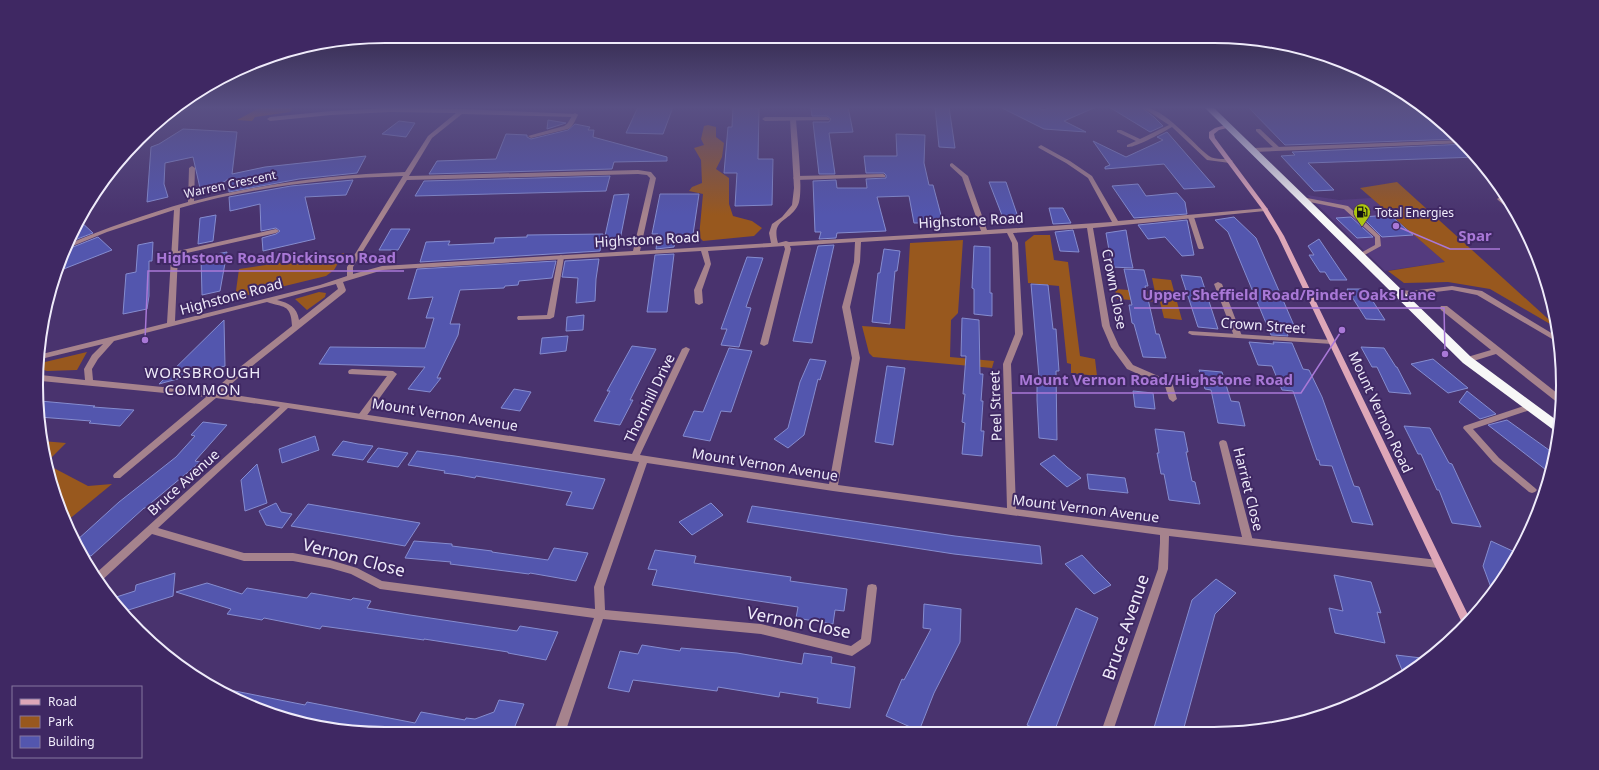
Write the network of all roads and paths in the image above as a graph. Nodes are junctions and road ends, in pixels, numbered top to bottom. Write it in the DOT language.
graph roads {
  1 [pos="426,143"];
  2 [pos="794,143"];
  3 [pos="1136,143"];
  4 [pos="1192,143"];
  5 [pos="1216,143"];
  6 [pos="1246,143"];
  7 [pos="1272,143"];
  8 [pos="1439,143"];
  9 [pos="1129,146"];
  10 [pos="1041,147"];
  11 [pos="1278,149"];
  12 [pos="1253,150"];
  13 [pos="1230,161"];
  14 [pos="952,165"];
  15 [pos="192,168"];
  16 [pos="406,176"];
  17 [pos="883,176"];
  18 [pos="796,178"];
  19 [pos="1302,198"];
  20 [pos="191,204"];
  21 [pos="176,207"];
  22 [pos="1265,209"];
  23 [pos="1191,217"];
  24 [pos="1116,224"];
  25 [pos="1090,226"];
  26 [pos="276,231"];
  27 [pos="1010,231"];
  28 [pos="985,233"];
  29 [pos="858,240"];
  30 [pos="786,243"];
  31 [pos="73,244"];
  32 [pos="775,244"];
  33 [pos="704,248"];
  34 [pos="1201,248"];
  35 [pos="636,252"];
  36 [pos="174,254"];
  37 [pos="1359,256"];
  38 [pos="560,257"];
  39 [pos="350,278"];
  40 [pos="339,281"];
  41 [pos="1218,284"];
  42 [pos="1396,291"];
  43 [pos="263,301"];
  44 [pos="699,303"];
  45 [pos="1444,308"];
  46 [pos="521,318"];
  47 [pos="171,325"];
  48 [pos="296,327"];
  49 [pos="1192,333"];
  50 [pos="1238,336"];
  51 [pos="1552,337"];
  52 [pos="111,340"];
  53 [pos="1332,342"];
  54 [pos="764,344"];
  55 [pos="686,350"];
  56 [pos="1497,351"];
  57 [pos="45,356"];
  58 [pos="1467,360"];
  59 [pos="352,372"];
  60 [pos="43,378"];
  61 [pos="89,383"];
  62 [pos="214,395"];
  63 [pos="1555,397"];
  64 [pos="1172,399"];
  65 [pos="287,405"];
  66 [pos="1530,407"];
  67 [pos="362,416"];
  68 [pos="1554,424"];
  69 [pos="1223,443"];
  70 [pos="639,459"];
  71 [pos="117,476"];
  72 [pos="833,488"];
  73 [pos="1532,490"];
  74 [pos="1012,512"];
  75 [pos="151,530"];
  76 [pos="1164,532"];
  77 [pos="1248,541"];
  78 [pos="1438,564"];
  79 [pos="101,575"];
  80 [pos="872,588"];
  81 [pos="600,614"];
  82 [pos="1464,618"];
  83 [pos="560,727"];
  84 [pos="1109,727"];
  1 -- 16 [label="street"];
  2 -- 18 [label="street"];
  3 -- 9 [label="street"];
  4 -- 13 [label="street"];
  5 -- 13 [label="street, Mount Vernon Road"];
  6 -- 12 [label="highway"];
  7 -- 11 [label="street"];
  8 -- 11 [label="street"];
  10 -- 24 [label="street"];
  11 -- 12 [label="street"];
  12 -- 19 [label="highway"];
  13 -- 22 [label="street, Mount Vernon Road"];
  14 -- 28 [label="street"];
  15 -- 20 [label="street"];
  16 -- 20 [label="street, Warren Crescent"];
  16 -- 35 [label="street, Warren Crescent"];
  16 -- 39 [label="street"];
  17 -- 18 [label="street"];
  18 -- 32 [label="street"];
  19 -- 37 [label="highway"];
  19 -- 37 [label="street"];
  20 -- 21 [label="street, Warren Crescent"];
  21 -- 31 [label="street, Warren Crescent"];
  21 -- 36 [label="street"];
  22 -- 23 [label="street, Highstone Road"];
  22 -- 53 [label="street, Mount Vernon Road"];
  23 -- 24 [label="street, Highstone Road"];
  23 -- 34 [label="street"];
  24 -- 25 [label="street, Highstone Road"];
  25 -- 27 [label="street, Highstone Road"];
  25 -- 64 [label="street, Crown Close"];
  26 -- 36 [label="street"];
  27 -- 28 [label="street, Highstone Road"];
  27 -- 74 [label="street, Peel Street"];
  28 -- 29 [label="street, Highstone Road"];
  29 -- 30 [label="street, Highstone Road"];
  29 -- 72 [label="street"];
  30 -- 32 [label="street, Highstone Road"];
  30 -- 54 [label="street"];
  32 -- 33 [label="street, Highstone Road"];
  33 -- 35 [label="street, Highstone Road"];
  33 -- 44 [label="street"];
  35 -- 38 [label="street, Highstone Road"];
  36 -- 47 [label="street"];
  37 -- 42 [label="highway"];
  38 -- 39 [label="street, Highstone Road"];
  38 -- 46 [label="street"];
  39 -- 40 [label="street, Highstone Road"];
  40 -- 43 [label="street, Highstone Road"];
  40 -- 48 [label="street"];
  41 -- 50 [label="street"];
  42 -- 51 [label="street"];
  42 -- 58 [label="highway"];
  43 -- 47 [label="street, Highstone Road"];
  43 -- 48 [label="street"];
  45 -- 56 [label="street"];
  47 -- 52 [label="street, Highstone Road"];
  48 -- 62 [label="street"];
  49 -- 50 [label="street, Crown Street"];
  50 -- 53 [label="street, Crown Street"];
  52 -- 57 [label="street, Highstone Road"];
  52 -- 61 [label="street"];
  53 -- 78 [label="street, Mount Vernon Road"];
  55 -- 70 [label="street, Thornhill Drive"];
  56 -- 58 [label="street"];
  56 -- 63 [label="street"];
  58 -- 66 [label="highway"];
  59 -- 67 [label="street"];
  60 -- 61 [label="street, Mount Vernon Avenue"];
  61 -- 62 [label="street, Mount Vernon Avenue"];
  62 -- 65 [label="street, Mount Vernon Avenue"];
  62 -- 71 [label="street"];
  65 -- 67 [label="street, Mount Vernon Avenue"];
  65 -- 75 [label="street, Bruce Avenue"];
  66 -- 68 [label="highway"];
  66 -- 73 [label="street"];
  67 -- 70 [label="street, Mount Vernon Avenue"];
  69 -- 77 [label="street, Harriet Close"];
  70 -- 72 [label="street, Mount Vernon Avenue"];
  70 -- 81 [label="street"];
  72 -- 74 [label="street, Mount Vernon Avenue"];
  74 -- 76 [label="street, Mount Vernon Avenue"];
  75 -- 79 [label="street, Bruce Avenue"];
  75 -- 81 [label="street, Vernon Close"];
  76 -- 77 [label="street, Mount Vernon Avenue"];
  76 -- 84 [label="street, Bruce Avenue"];
  77 -- 78 [label="street, Mount Vernon Avenue"];
  78 -- 82 [label="street, Mount Vernon Road"];
  80 -- 81 [label="street, Vernon Close"];
  81 -- 83 [label="street"];
}
